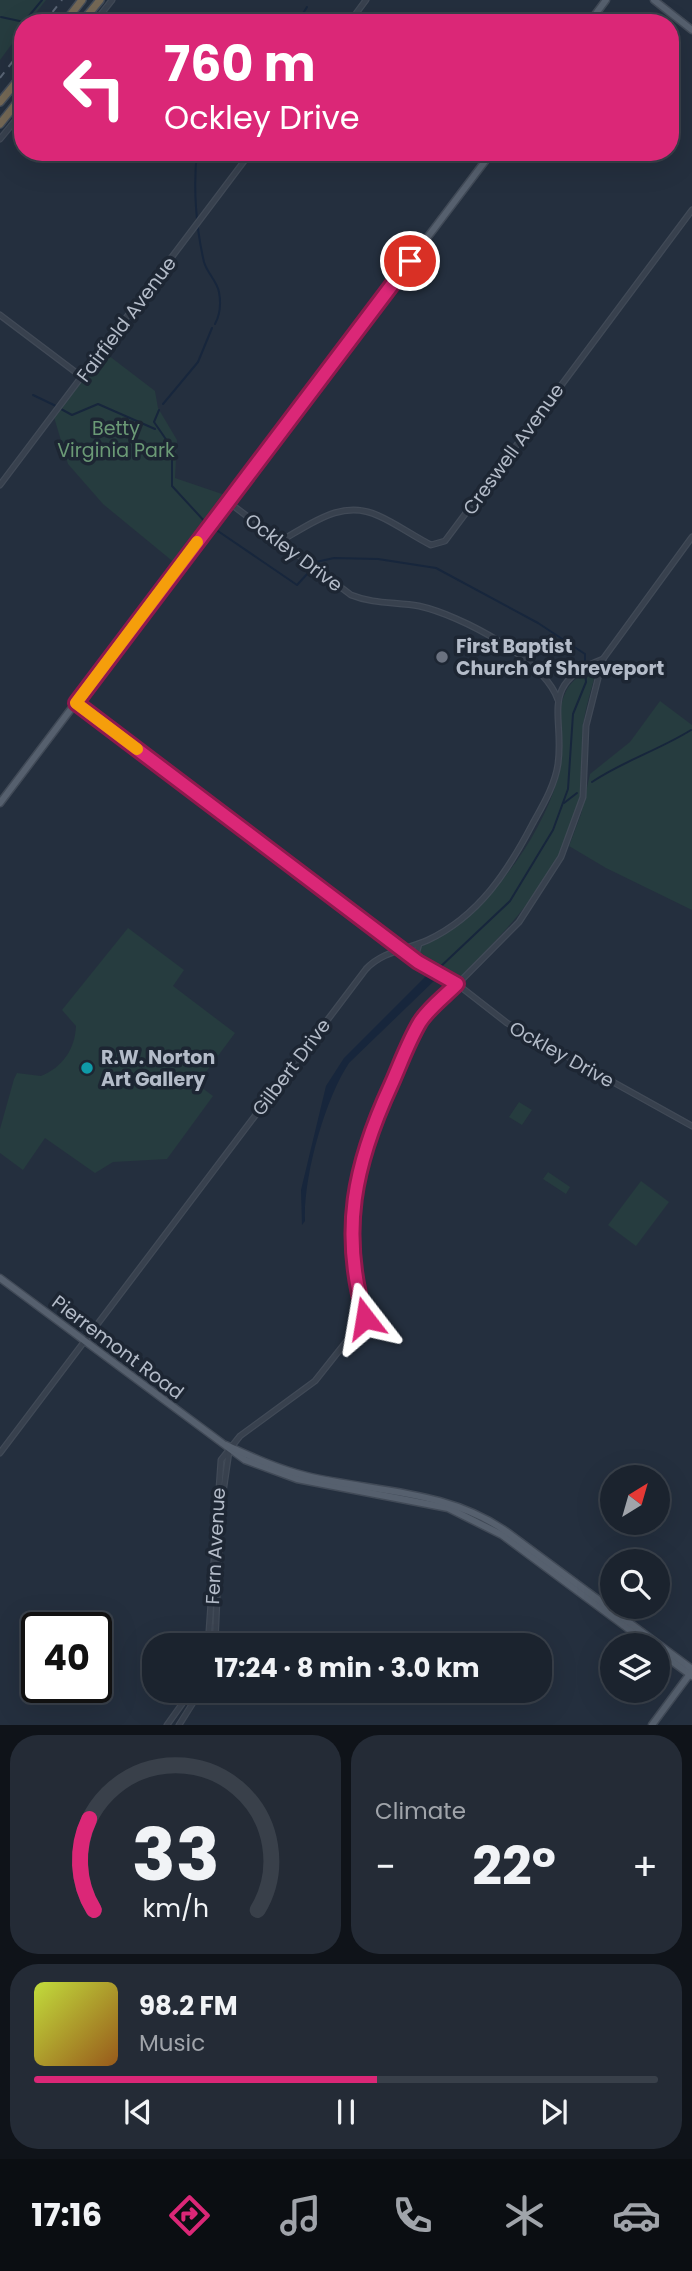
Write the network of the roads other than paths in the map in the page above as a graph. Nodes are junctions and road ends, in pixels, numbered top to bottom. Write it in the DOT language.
graph roads {
  1 [pos="82,0"];
  2 [pos="100,0"];
  3 [pos="113,0"];
  4 [pos="654,0"];
  5 [pos="71,14"];
  6 [pos="88,14"];
  7 [pos="101,14"];
  8 [pos="672,14"];
  9 [pos="14,85"];
  10 [pos="0,103"];
  11 [pos="14,106"];
  12 [pos="14,122"];
  13 [pos="0,124"];
  14 [pos="0,139"];
  15 [pos="244,161"];
  16 [pos="485,161"];
  17 [pos="692,210"];
  18 [pos="0,315"];
  19 [pos="82,377"];
  20 [pos="0,485"];
  21 [pos="227,501"];
  22 [pos="692,537"];
  23 [pos="279,542"];
  24 [pos="603,659"];
  25 [pos="558,700"];
  26 [pos="76,703"];
  27 [pos="0,803"];
  28 [pos="419,944"];
  29 [pos="402,949"];
  30 [pos="420,963"];
  31 [pos="457,984"];
  32 [pos="692,1126"];
  33 [pos="0,1278"];
  34 [pos="83,1341"];
  35 [pos="230,1449"];
  36 [pos="0,1453"];
  37 [pos="554,1570"];
  38 [pos="209,1633"];
  39 [pos="216,1633"];
  40 [pos="635,1633"];
  41 [pos="670,1659"];
  42 [pos="691,1672"];
  43 [pos="183,1703"];
  44 [pos="192,1703"];
  45 [pos="167,1725"];
  46 [pos="178,1725"];
  47 [pos="652,1725"];
  1 -- 5 [label="highway"];
  2 -- 6 [label="highway"];
  3 -- 7 [label="street"];
  4 -- 8 [label="main road"];
  9 -- 10 [label="highway"];
  11 -- 13 [label="highway"];
  12 -- 14 [label="street"];
  15 -- 19 [label="street, Fairfield Avenue"];
  16 -- 21 [label="main road"];
  17 -- 23 [label="street, Creswell Avenue"];
  18 -- 19 [label="street"];
  19 -- 20 [label="street, Fairfield Avenue"];
  21 -- 23 [label="street, Ockley Drive"];
  21 -- 26 [label="main road"];
  22 -- 24 [label="street"];
  23 -- 25 [label="street, Ockley Drive"];
  24 -- 25 [label="street"];
  24 -- 31 [label="street, Fern Avenue"];
  25 -- 28 [label="street, Gilbert Drive"];
  26 -- 27 [label="main road"];
  26 -- 29 [label="street, Ockley Drive"];
  28 -- 29 [label="street, Gilbert Drive"];
  28 -- 30 [label="street"];
  29 -- 30 [label="street, Ockley Drive"];
  29 -- 34 [label="street, Gilbert Drive"];
  30 -- 31 [label="street, Ockley Drive"];
  31 -- 32 [label="street, Ockley Drive"];
  31 -- 35 [label="street, Fern Avenue"];
  33 -- 34 [label="main road, Pierremont Road"];
  34 -- 35 [label="main road, Pierremont Road"];
  34 -- 36 [label="street, Gilbert Drive"];
  35 -- 37 [label="main road, Pierremont Road"];
  35 -- 38 [label="street, Fern Avenue"];
  35 -- 39 [label="street, Fern Avenue"];
  37 -- 40 [label="main road"];
  37 -- 42 [label="main road"];
  41 -- 42 [label="main road"];
  42 -- 47 [label="main road"];
  43 -- 45 [label="street"];
  44 -- 46 [label="street"];
}
